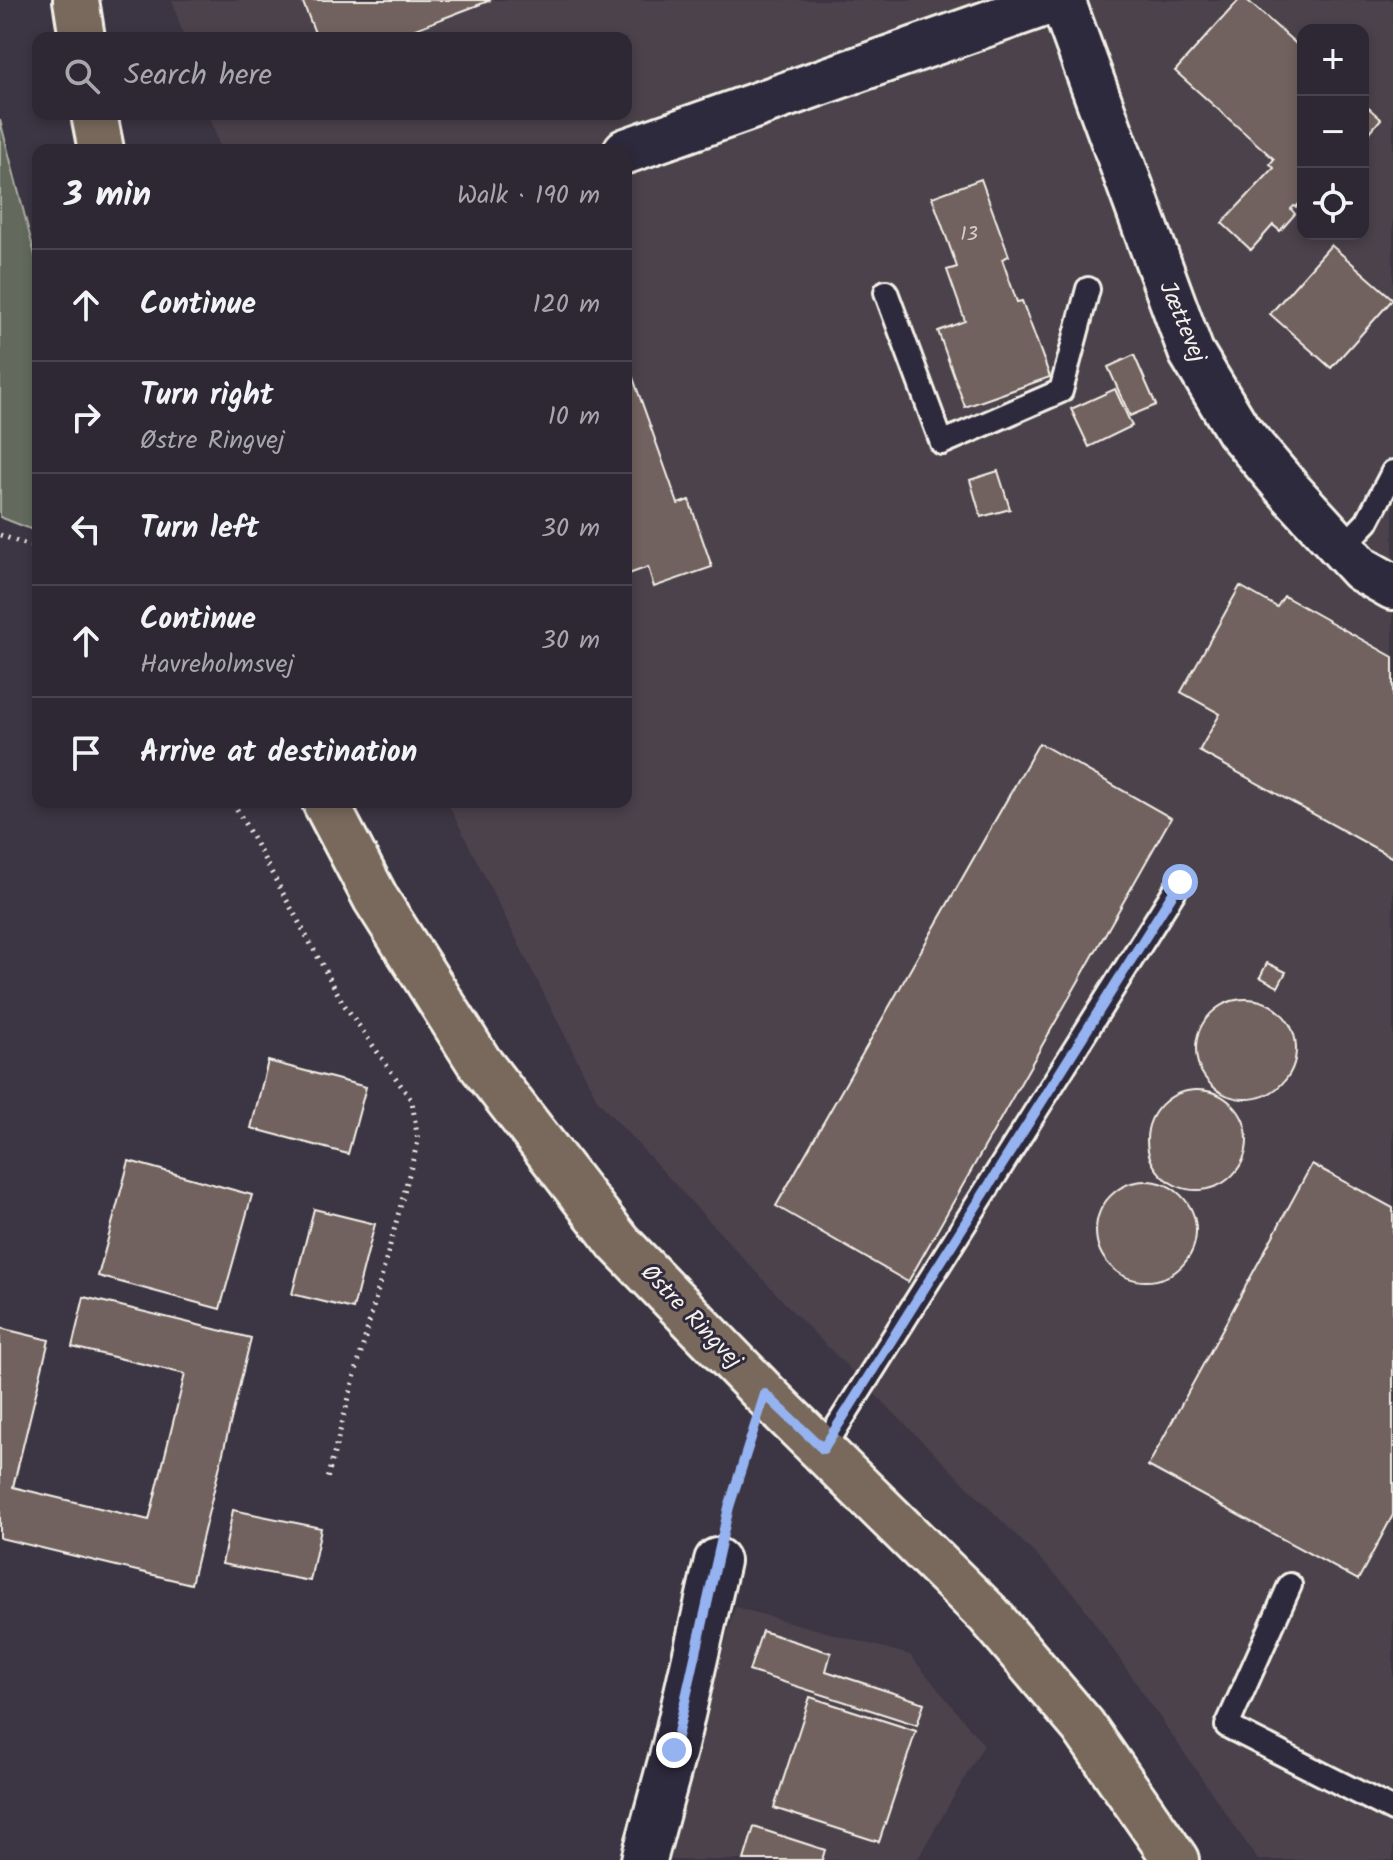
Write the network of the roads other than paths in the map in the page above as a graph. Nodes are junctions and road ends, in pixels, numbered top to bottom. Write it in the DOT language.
graph roads {
  1 [pos="76,0"];
  2 [pos="1055,0"];
  3 [pos="1062,0"];
  4 [pos="81,32"];
  5 [pos="95,120"];
  6 [pos="100,144"];
  7 [pos="632,149"];
  8 [pos="1088,289"];
  9 [pos="886,292"];
  10 [pos="1393,472"];
  11 [pos="1342,548"];
  12 [pos="1393,587"];
  13 [pos="328,808"];
  14 [pos="1180,882"];
  15 [pos="823,1449"];
  16 [pos="717,1561"];
  17 [pos="1290,1585"];
  18 [pos="1393,1810"];
  19 [pos="644,1860"];
  20 [pos="1176,1860"];
  1 -- 4 [label="main road"];
  2 -- 7 [label="street"];
  3 -- 11 [label="street, Jættevej"];
  5 -- 6 [label="main road"];
  8 -- 9 [label="lane"];
  10 -- 11 [label="lane"];
  11 -- 12 [label="street, Jættevej"];
  13 -- 15 [label="main road, Østre Ringvej"];
  14 -- 15 [label="lane"];
  15 -- 20 [label="main road, Østre Ringvej"];
  16 -- 19 [label="street"];
  17 -- 18 [label="lane"];
}
